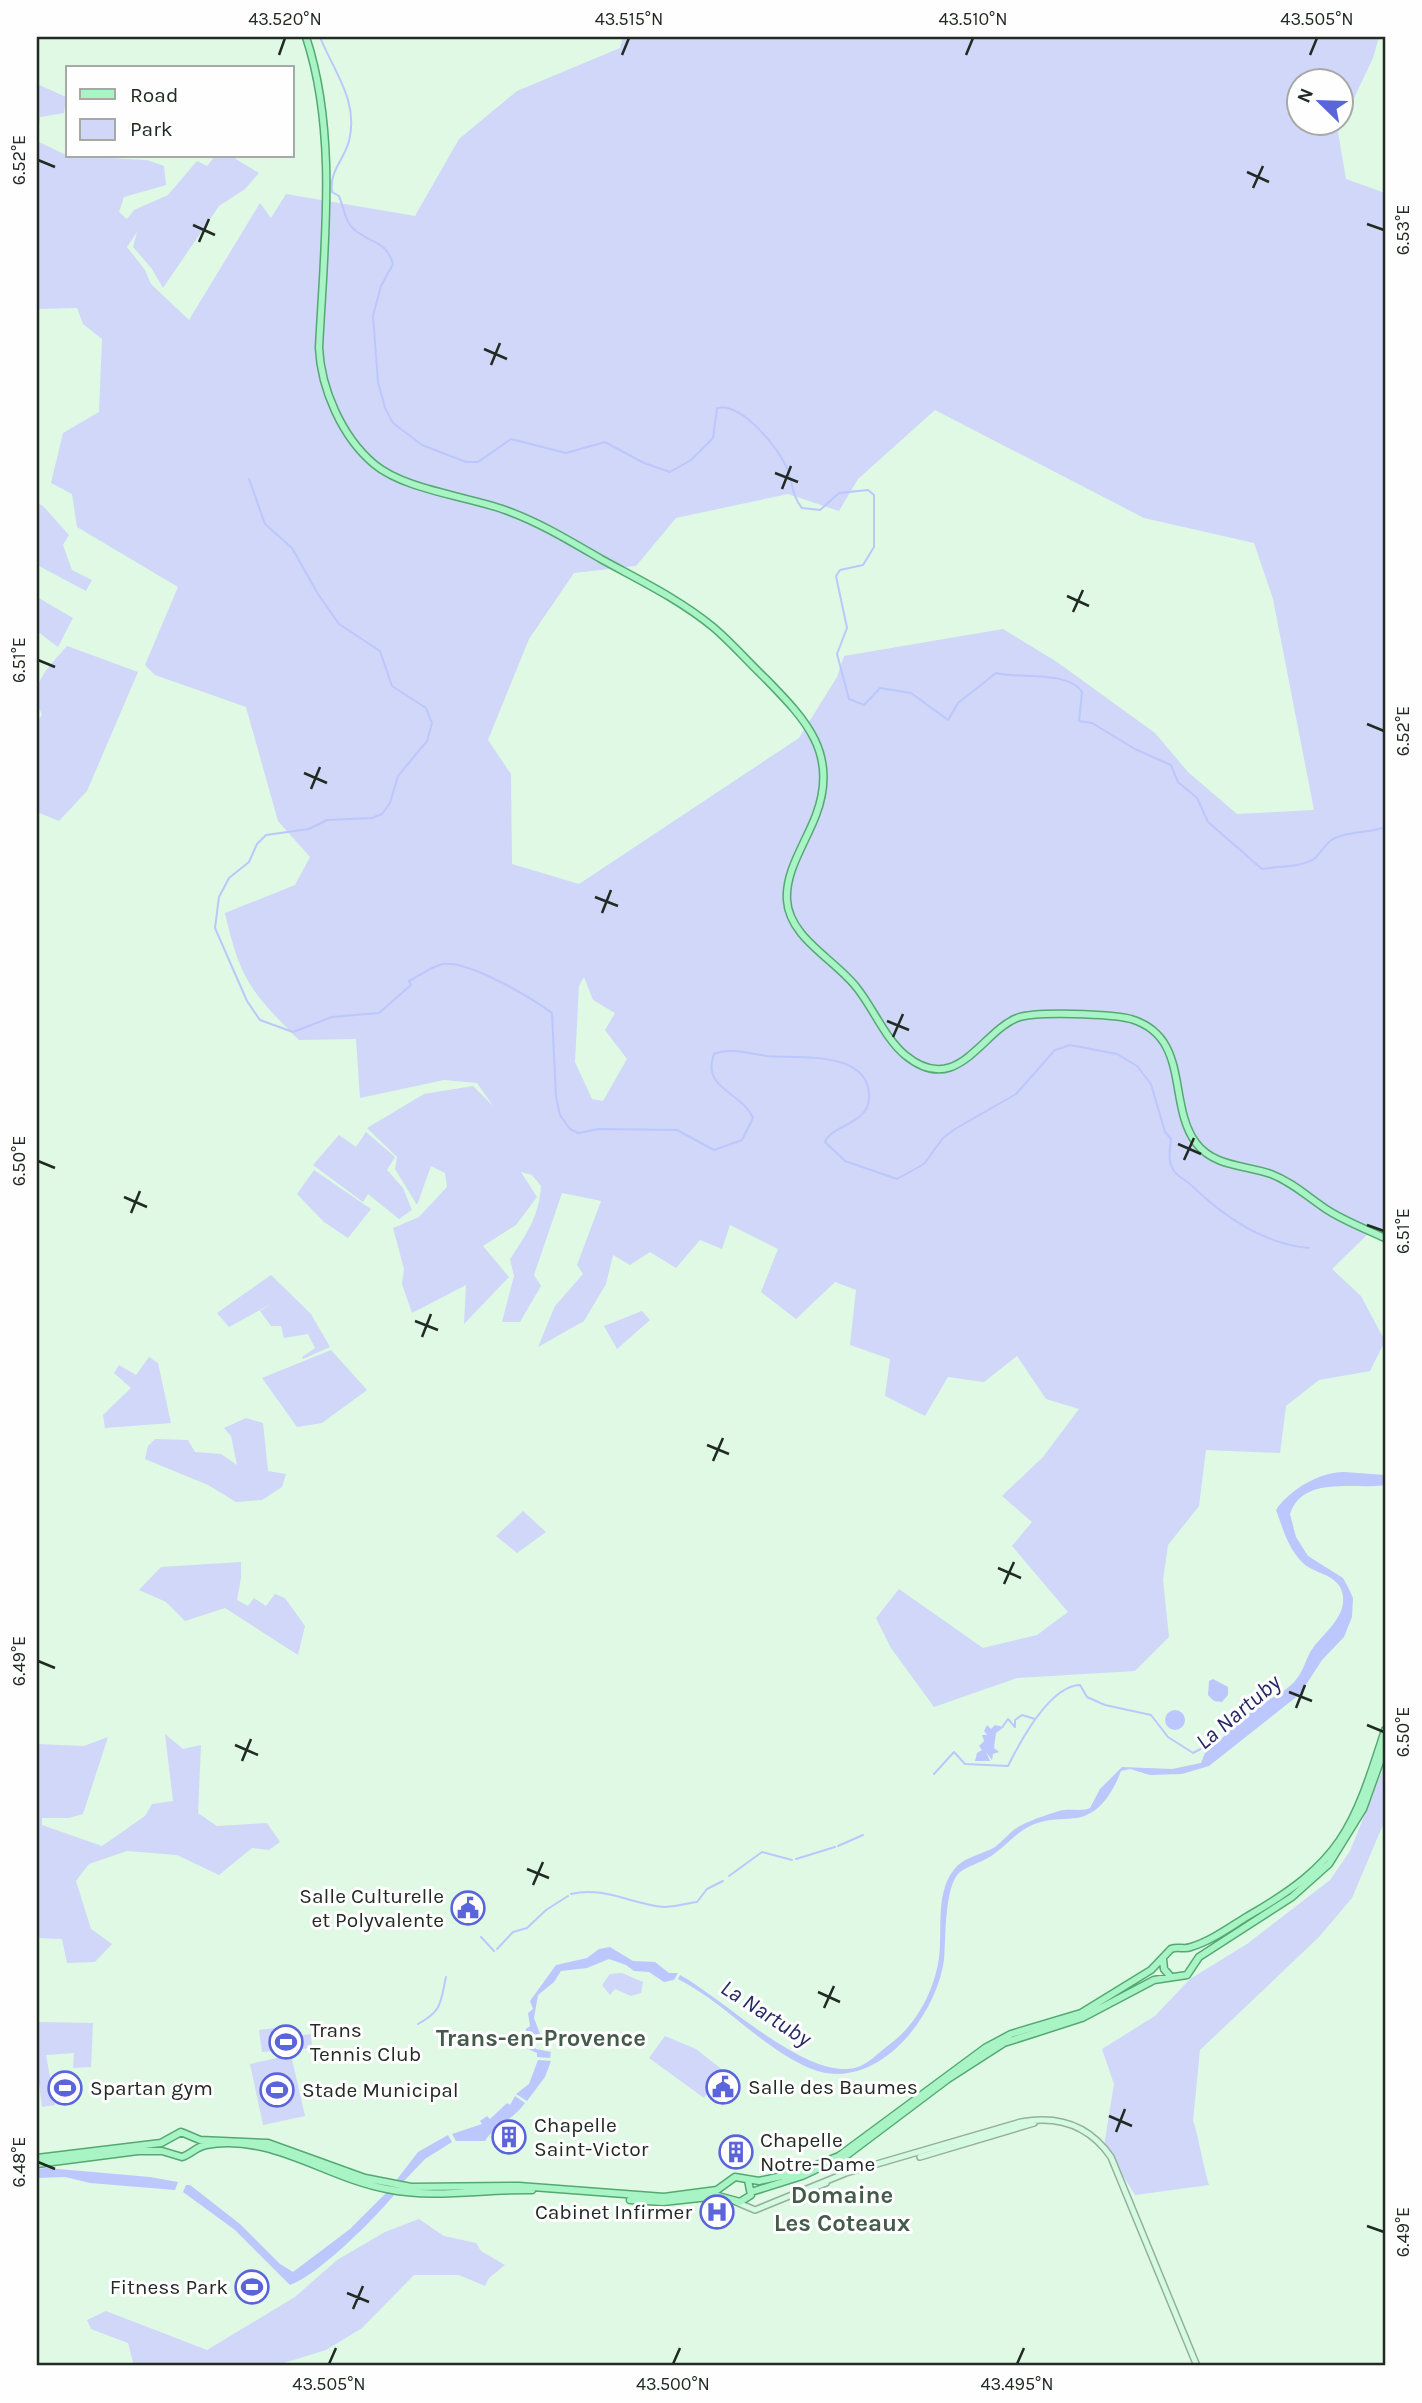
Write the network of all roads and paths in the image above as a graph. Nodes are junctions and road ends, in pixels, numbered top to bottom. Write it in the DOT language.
graph roads {
  1 [pos="306,37"];
  2 [pos="1385,1238"];
  3 [pos="1385,1730"];
  4 [pos="1385,1748"];
  5 [pos="1185,1949"];
  6 [pos="1163,1959"];
  7 [pos="1194,1963"];
  8 [pos="1171,1977"];
  9 [pos="170,2138"];
  10 [pos="192,2138"];
  11 [pos="192,2150"];
  12 [pos="172,2154"];
  13 [pos="37,2158"];
  14 [pos="37,2164"];
  15 [pos="748,2180"];
  16 [pos="727,2186"];
  17 [pos="395,2188"];
  18 [pos="750,2195"];
  19 [pos="729,2197"];
  20 [pos="736,2202"];
  21 [pos="760,2209"];
  22 [pos="1197,2366"];
  1 -- 2 [label="main road"];
  3 -- 5 [label="main road"];
  4 -- 7 [label="main road"];
  5 -- 6 [label="main road"];
  5 -- 7 [label="main road"];
  6 -- 8 [label="main road"];
  6 -- 15 [label="main road"];
  7 -- 8 [label="main road"];
  8 -- 18 [label="main road"];
  9 -- 10 [label="main road"];
  9 -- 12 [label="main road"];
  9 -- 13 [label="main road"];
  10 -- 11 [label="main road"];
  10 -- 17 [label="main road"];
  11 -- 12 [label="main road"];
  11 -- 17 [label="main road"];
  12 -- 14 [label="main road"];
  15 -- 16 [label="main road"];
  15 -- 18 [label="main road"];
  16 -- 17 [label="main road"];
  16 -- 19 [label="main road"];
  17 -- 19 [label="main road"];
  18 -- 20 [label="main road"];
  18 -- 21 [label="main road"];
  19 -- 20 [label="main road"];
  20 -- 21 [label="main road"];
  21 -- 22 [label="main road"];
}
